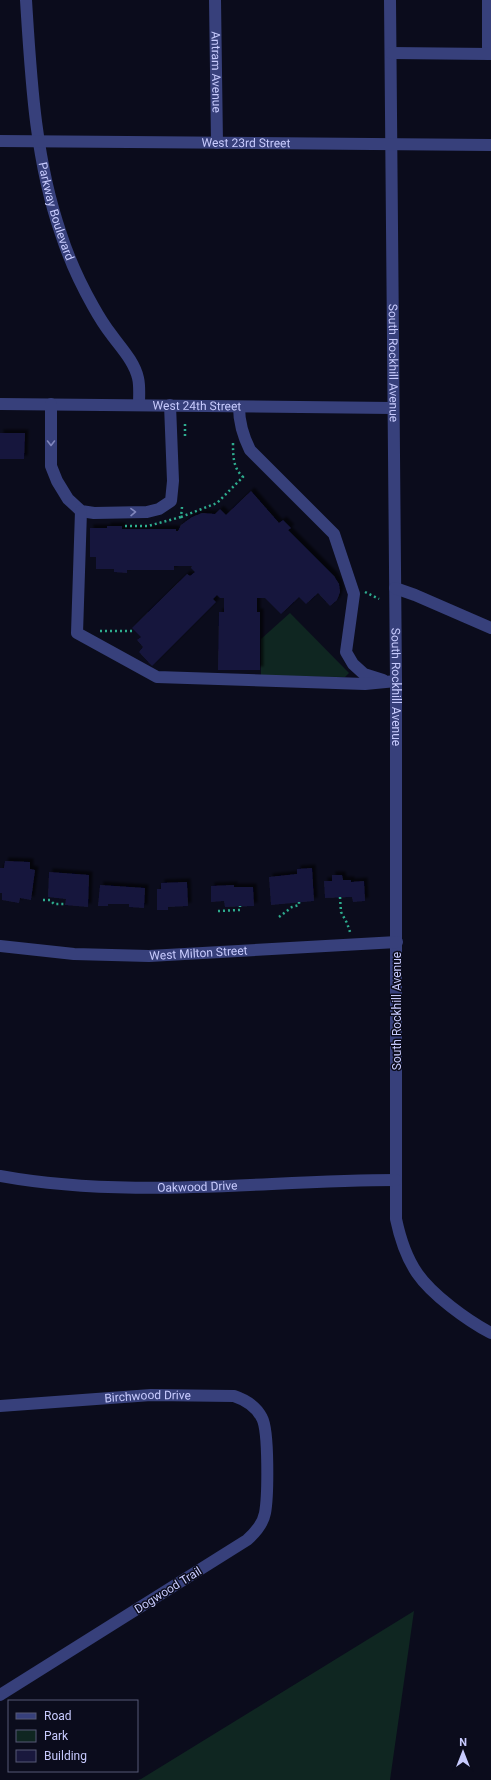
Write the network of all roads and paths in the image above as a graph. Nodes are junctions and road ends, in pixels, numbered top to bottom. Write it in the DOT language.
graph roads {
  1 [pos="26,0"];
  2 [pos="215,0"];
  3 [pos="390,0"];
  4 [pos="488,0"];
  5 [pos="390,53"];
  6 [pos="489,54"];
  7 [pos="0,141"];
  8 [pos="38,142"];
  9 [pos="218,143"];
  10 [pos="391,145"];
  11 [pos="491,145"];
  12 [pos="0,404"];
  13 [pos="51,404"];
  14 [pos="139,405"];
  15 [pos="170,405"];
  16 [pos="239,407"];
  17 [pos="393,408"];
  18 [pos="185,422"];
  19 [pos="185,438"];
  20 [pos="233,439"];
  21 [pos="183,502"];
  22 [pos="81,511"];
  23 [pos="181,517"];
  24 [pos="119,526"];
  25 [pos="394,588"];
  26 [pos="360,589"];
  27 [pos="379,599"];
  28 [pos="491,628"];
  29 [pos="98,631"];
  30 [pos="133,631"];
  31 [pos="396,681"];
  32 [pos="340,897"];
  33 [pos="44,900"];
  34 [pos="299,902"];
  35 [pos="65,904"];
  36 [pos="240,906"];
  37 [pos="218,911"];
  38 [pos="279,918"];
  39 [pos="350,932"];
  40 [pos="397,942"];
  41 [pos="0,946"];
  42 [pos="0,1176"];
  43 [pos="396,1180"];
  44 [pos="491,1333"];
  45 [pos="0,1406"];
  46 [pos="266,1442"];
  47 [pos="0,1694"];
  1 -- 8 [label="street, Parkway Boulevard"];
  2 -- 9 [label="street, Antram Avenue"];
  3 -- 5 [label="street, South Rockhill Avenue"];
  4 -- 6 [label="street"];
  5 -- 6 [label="street"];
  5 -- 10 [label="street, South Rockhill Avenue"];
  7 -- 8 [label="street, West 23rd Street"];
  8 -- 9 [label="street, West 23rd Street"];
  8 -- 14 [label="street, Parkway Boulevard"];
  9 -- 10 [label="street, West 23rd Street"];
  10 -- 11 [label="street, West 23rd Street"];
  10 -- 17 [label="street, South Rockhill Avenue"];
  12 -- 13 [label="street, West 24th Street"];
  13 -- 14 [label="street, West 24th Street"];
  13 -- 22 [label="street, one-way"];
  14 -- 15 [label="street, West 24th Street"];
  15 -- 16 [label="street, West 24th Street"];
  22 -- 15 [label="street, one-way"];
  16 -- 17 [label="street, West 24th Street"];
  16 -- 31 [label="street"];
  17 -- 25 [label="street, South Rockhill Avenue"];
  18 -- 19 [label="path"];
  20 -- 23 [label="path"];
  21 -- 23 [label="path"];
  22 -- 31 [label="street"];
  23 -- 24 [label="path"];
  25 -- 28 [label="street"];
  25 -- 31 [label="street, South Rockhill Avenue"];
  26 -- 27 [label="path"];
  29 -- 30 [label="path"];
  31 -- 40 [label="street, South Rockhill Avenue"];
  32 -- 39 [label="path"];
  33 -- 35 [label="path"];
  34 -- 38 [label="path"];
  36 -- 37 [label="path"];
  40 -- 41 [label="street, West Milton Street"];
  40 -- 43 [label="street, South Rockhill Avenue"];
  42 -- 43 [label="street, Oakwood Drive"];
  43 -- 44 [label="street, South Rockhill Avenue"];
  45 -- 46 [label="street, Birchwood Drive"];
  46 -- 47 [label="street, Dogwood Trail"];
}
